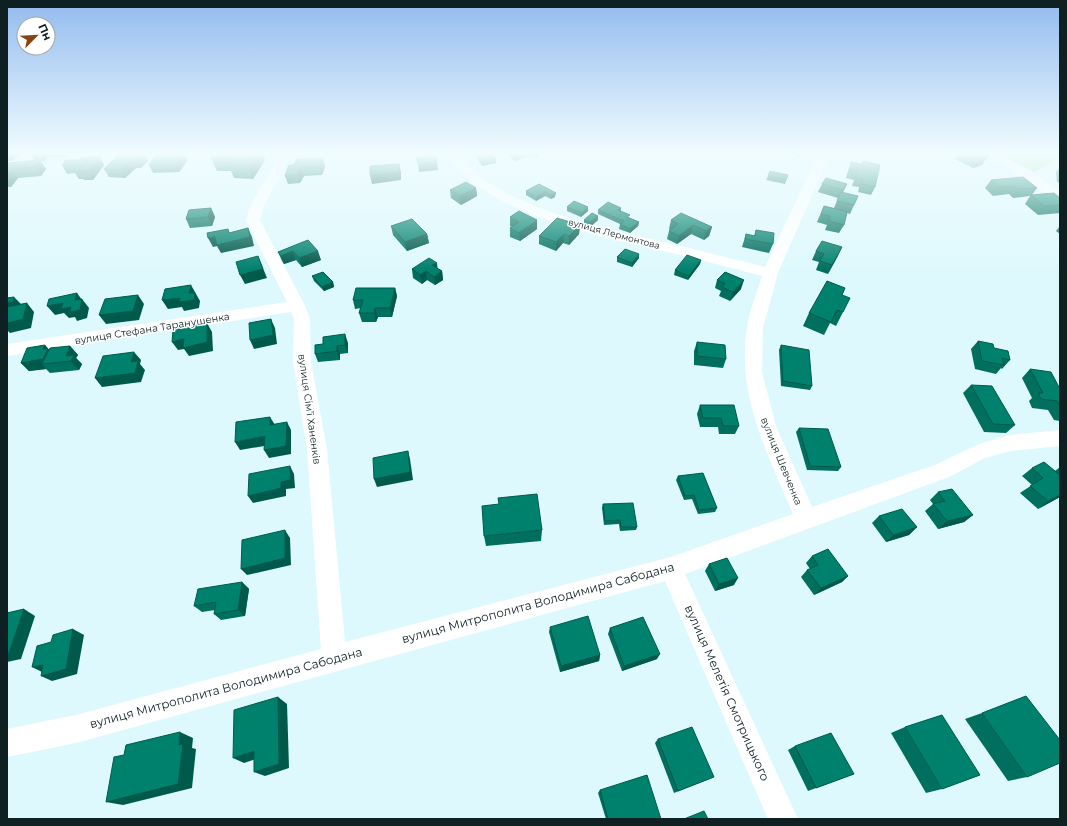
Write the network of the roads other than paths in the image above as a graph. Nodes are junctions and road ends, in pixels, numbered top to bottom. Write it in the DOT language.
graph roads {
  1 [pos="264,193"];
  2 [pos="496,193"];
  3 [pos="807,193"];
  4 [pos="770,273"];
  5 [pos="298,306"];
  6 [pos="7,350"];
  7 [pos="1060,438"];
  8 [pos="806,518"];
  9 [pos="670,568"];
  10 [pos="334,658"];
  11 [pos="7,743"];
  12 [pos="783,819"];
  1 -- 5 [label="street, вулиця Сімʼї Ханенків"];
  2 -- 4 [label="street, вулиця Лермонтова"];
  3 -- 4 [label="street, вулиця Шевченка"];
  4 -- 8 [label="street, вулиця Шевченка"];
  5 -- 6 [label="street, вулиця Стефана Таранушенка"];
  5 -- 10 [label="street, вулиця Сімʼї Ханенків"];
  7 -- 8 [label="street, вулиця Митрополита Володимира Сабодана"];
  8 -- 9 [label="street, вулиця Митрополита Володимира Сабодана"];
  9 -- 10 [label="street, вулиця Митрополита Володимира Сабодана"];
  9 -- 12 [label="street, вулиця Мелетія Смотрицького"];
  10 -- 11 [label="street, вулиця Митрополита Володимира Сабодана"];
}
